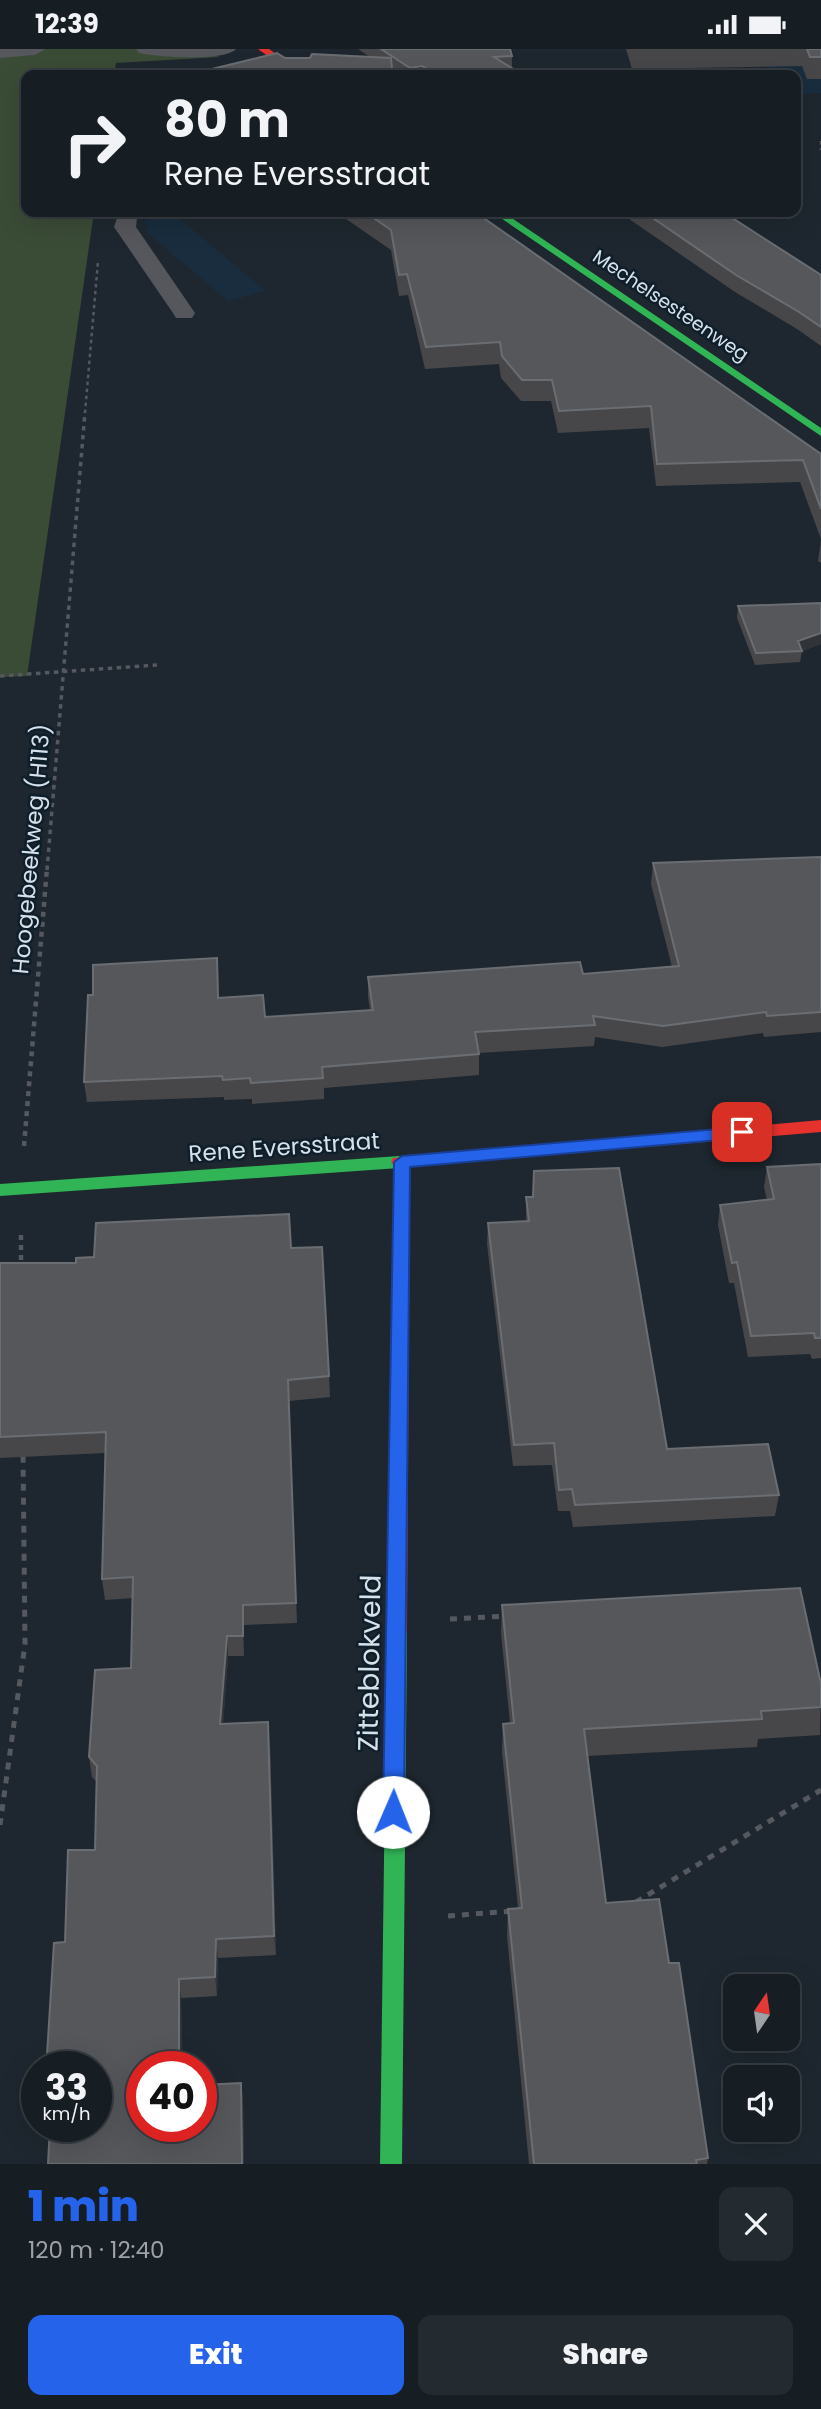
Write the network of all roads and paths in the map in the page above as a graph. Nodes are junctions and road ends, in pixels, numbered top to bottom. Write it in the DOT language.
graph roads {
  1 [pos="35,49"];
  2 [pos="146,49"];
  3 [pos="226,49"];
  4 [pos="263,49"];
  5 [pos="0,52"];
  6 [pos="293,70"];
  7 [pos="821,141"];
  8 [pos="821,151"];
  9 [pos="127,217"];
  10 [pos="504,217"];
  11 [pos="99,253"];
  12 [pos="184,313"];
  13 [pos="821,433"];
  14 [pos="157,665"];
  15 [pos="64,673"];
  16 [pos="0,676"];
  17 [pos="821,1126"];
  18 [pos="402,1162"];
  19 [pos="20,1188"];
  20 [pos="0,1189"];
  21 [pos="21,1271"];
  22 [pos="23,1451"];
  23 [pos="521,1616"];
  24 [pos="396,1622"];
  25 [pos="821,1790"];
  26 [pos="0,1825"];
  27 [pos="622,1904"];
  28 [pos="514,1911"];
  29 [pos="392,1920"];
  30 [pos="391,2164"];
  1 -- 5 [label="lane"];
  2 -- 3 [label="lane"];
  4 -- 6 [label="street"];
  7 -- 8 [label="path"];
  9 -- 12 [label="lane"];
  10 -- 13 [label="street, Mechelsesteenweg"];
  11 -- 15 [label="path, Hoogebeekweg (H113)"];
  14 -- 15 [label="path"];
  15 -- 16 [label="path"];
  15 -- 19 [label="path, Hoogebeekweg (H113)"];
  17 -- 18 [label="street, Rene Eversstraat"];
  18 -- 19 [label="street, Rene Eversstraat"];
  18 -- 24 [label="street, Zitteblokveld"];
  19 -- 20 [label="street, Rene Eversstraat"];
  19 -- 21 [label="path, Hoogebeekweg (H113)"];
  22 -- 26 [label="path"];
  23 -- 24 [label="path"];
  24 -- 29 [label="street, Zitteblokveld"];
  25 -- 27 [label="path"];
  28 -- 29 [label="path"];
  29 -- 30 [label="street, Zitteblokveld"];
}
